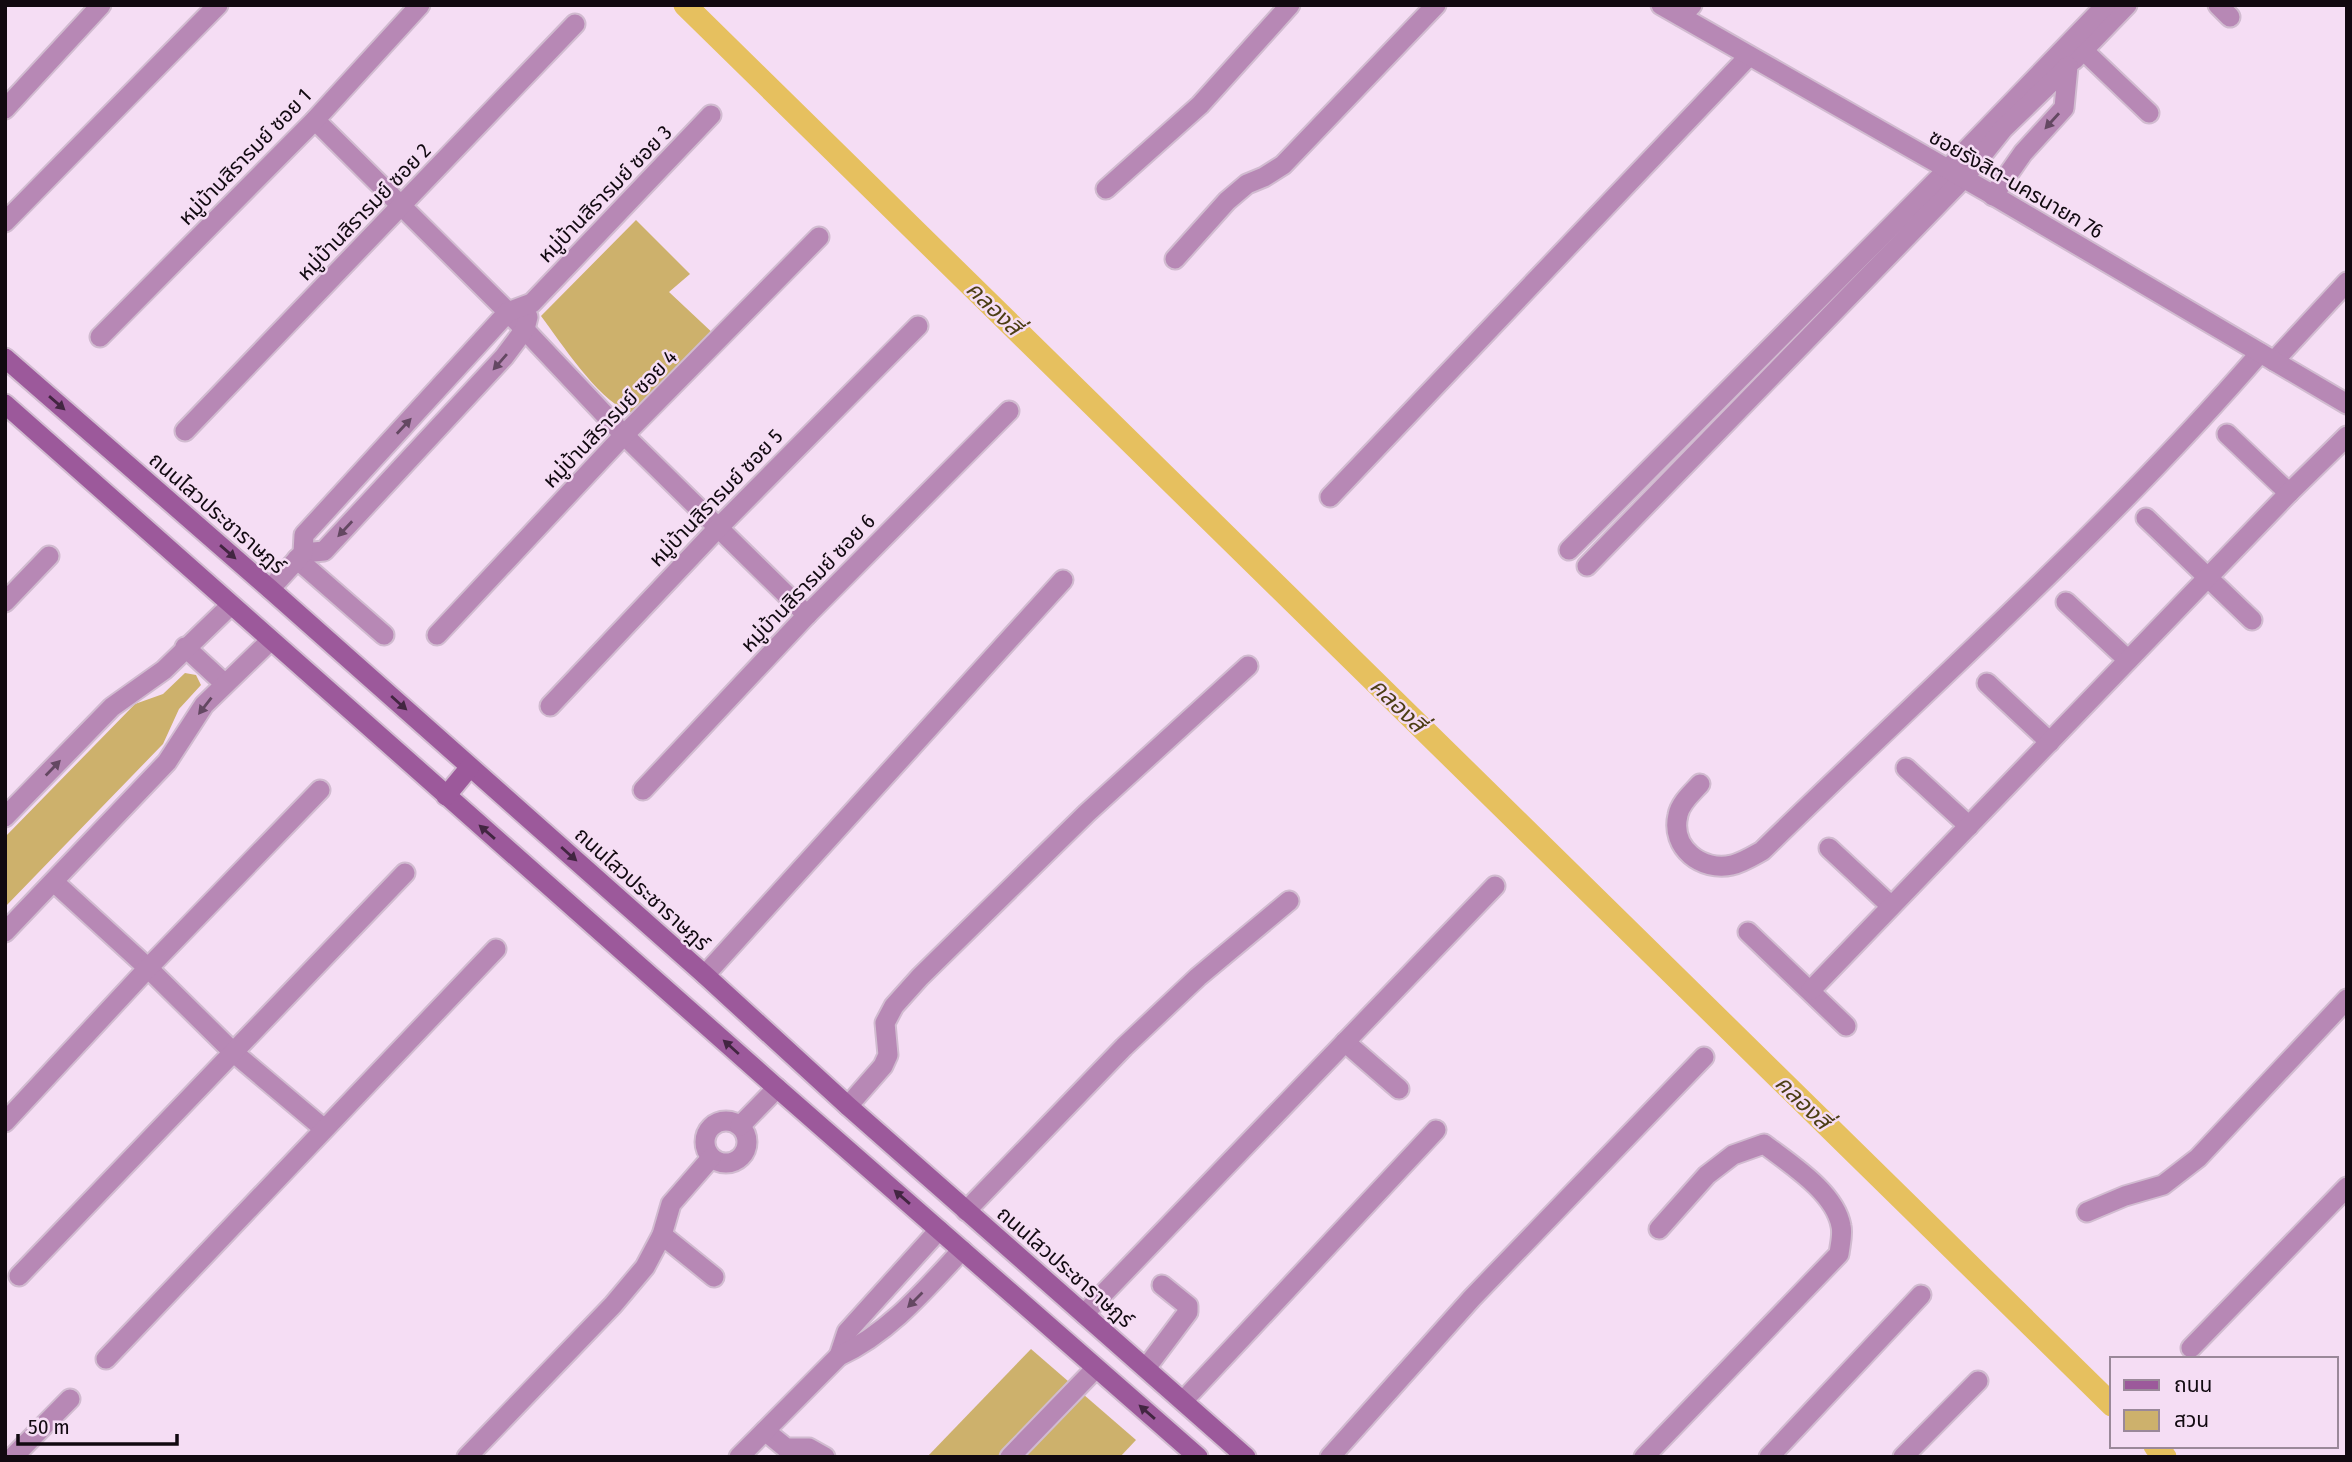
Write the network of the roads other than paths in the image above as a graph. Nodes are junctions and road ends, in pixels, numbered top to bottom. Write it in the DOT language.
graph roads {
  1 [pos="101,5"];
  2 [pos="218,5"];
  3 [pos="420,5"];
  4 [pos="1290,5"];
  5 [pos="1436,5"];
  6 [pos="1661,5"];
  7 [pos="2106,5"];
  8 [pos="2127,5"];
  9 [pos="1686,11"];
  10 [pos="575,24"];
  11 [pos="2082,50"];
  12 [pos="1749,56"];
  13 [pos="2068,66"];
  14 [pos="5,109"];
  15 [pos="2149,113"];
  16 [pos="711,115"];
  17 [pos="315,120"];
  18 [pos="1955,174"];
  19 [pos="1106,189"];
  20 [pos="1993,196"];
  21 [pos="401,206"];
  22 [pos="5,222"];
  23 [pos="820,237"];
  24 [pos="1175,259"];
  25 [pos="2347,282"];
  26 [pos="532,303"];
  27 [pos="508,312"];
  28 [pos="918,326"];
  29 [pos="525,329"];
  30 [pos="100,337"];
  31 [pos="2267,357"];
  32 [pos="5,358"];
  33 [pos="434,393"];
  34 [pos="5,404"];
  35 [pos="2347,404"];
  36 [pos="1009,411"];
  37 [pos="453,412"];
  38 [pos="185,431"];
  39 [pos="624,435"];
  40 [pos="2227,435"];
  41 [pos="2347,436"];
  42 [pos="369,464"];
  43 [pos="390,481"];
  44 [pos="2289,493"];
  45 [pos="1330,497"];
  46 [pos="2146,519"];
  47 [pos="718,528"];
  48 [pos="1569,550"];
  49 [pos="49,556"];
  50 [pos="300,556"];
  51 [pos="1587,566"];
  52 [pos="2208,577"];
  53 [pos="1063,580"];
  54 [pos="270,589"];
  55 [pos="5,602"];
  56 [pos="2066,602"];
  57 [pos="231,605"];
  58 [pos="807,615"];
  59 [pos="2252,620"];
  60 [pos="384,635"];
  61 [pos="437,635"];
  62 [pos="271,640"];
  63 [pos="186,647"];
  64 [pos="2128,660"];
  65 [pos="1248,666"];
  66 [pos="1987,683"];
  67 [pos="225,684"];
  68 [pos="550,706"];
  69 [pos="2050,742"];
  70 [pos="470,767"];
  71 [pos="1906,768"];
  72 [pos="1700,784"];
  73 [pos="320,790"];
  74 [pos="643,790"];
  75 [pos="446,796"];
  76 [pos="5,817"];
  77 [pos="1969,826"];
  78 [pos="1829,848"];
  79 [pos="405,873"];
  80 [pos="54,882"];
  81 [pos="1494,886"];
  82 [pos="1289,901"];
  83 [pos="1891,906"];
  84 [pos="5,932"];
  85 [pos="1748,932"];
  86 [pos="496,949"];
  87 [pos="148,968"];
  88 [pos="705,975"];
  89 [pos="1811,990"];
  90 [pos="2347,999"];
  91 [pos="1846,1026"];
  92 [pos="1345,1042"];
  93 [pos="233,1052"];
  94 [pos="1704,1057"];
  95 [pos="777,1088"];
  96 [pos="1399,1089"];
  97 [pos="848,1106"];
  98 [pos="5,1122"];
  99 [pos="740,1126"];
  100 [pos="323,1128"];
  101 [pos="1436,1130"];
  102 [pos="711,1158"];
  103 [pos="2347,1187"];
  104 [pos="967,1211"];
  105 [pos="2087,1212"];
  106 [pos="1660,1229"];
  107 [pos="939,1230"];
  108 [pos="662,1235"];
  109 [pos="962,1250"];
  110 [pos="19,1276"];
  111 [pos="714,1277"];
  112 [pos="1162,1285"];
  113 [pos="1922,1295"];
  114 [pos="1084,1314"];
  115 [pos="2191,1348"];
  116 [pos="839,1356"];
  117 [pos="106,1359"];
  118 [pos="1096,1368"];
  119 [pos="1146,1368"];
  120 [pos="1978,1381"];
  121 [pos="70,1399"];
  122 [pos="1183,1401"];
  123 [pos="765,1431"];
  124 [pos="13,1457"];
  125 [pos="467,1457"];
  126 [pos="739,1457"];
  127 [pos="825,1457"];
  128 [pos="1010,1457"];
  129 [pos="1198,1457"];
  130 [pos="1246,1457"];
  131 [pos="1330,1457"];
  132 [pos="1644,1457"];
  133 [pos="1769,1457"];
  134 [pos="1903,1457"];
  1 -- 14 [label="street"];
  2 -- 22 [label="street"];
  3 -- 17 [label="street, หมู่บ้านสิรารมย์ ซอย 1"];
  4 -- 19 [label="street"];
  5 -- 24 [label="street"];
  6 -- 9 [label="street, ซอยรังสิต-นครนายก 76"];
  7 -- 18 [label="street"];
  8 -- 11 [label="street"];
  9 -- 12 [label="street, ซอยรังสิต-นครนายก 76"];
  10 -- 21 [label="street, หมู่บ้านสิรารมย์ ซอย 2"];
  11 -- 13 [label="street"];
  11 -- 15 [label="street"];
  12 -- 18 [label="street, ซอยรังสิต-นครนายก 76"];
  12 -- 45 [label="street"];
  13 -- 18 [label="street"];
  13 -- 20 [label="street, one-way"];
  16 -- 26 [label="street, หมู่บ้านสิรารมย์ ซอย 3"];
  17 -- 21 [label="street"];
  17 -- 30 [label="street, หมู่บ้านสิรารมย์ ซอย 1"];
  18 -- 20 [label="street, ซอยรังสิต-นครนายก 76"];
  18 -- 48 [label="street"];
  18 -- 51 [label="street"];
  20 -- 31 [label="street, ซอยรังสิต-นครนายก 76"];
  21 -- 27 [label="street"];
  21 -- 38 [label="street, หมู่บ้านสิรารมย์ ซอย 2"];
  23 -- 39 [label="street, หมู่บ้านสิรารมย์ ซอย 4"];
  25 -- 31 [label="street"];
  26 -- 27 [label="street"];
  26 -- 29 [label="street"];
  27 -- 29 [label="street"];
  27 -- 33 [label="street"];
  28 -- 47 [label="street, หมู่บ้านสิรารมย์ ซอย 5"];
  29 -- 37 [label="street, one-way"];
  29 -- 39 [label="street"];
  31 -- 35 [label="street, ซอยรังสิต-นครนายก 76"];
  31 -- 72 [label="street"];
  32 -- 54 [label="main road, ถนนไสวประชาราษฎร์, one-way"];
  33 -- 37 [label="street"];
  42 -- 33 [label="street, one-way"];
  34 -- 57 [label="main road"];
  36 -- 58 [label="street, หมู่บ้านสิรารมย์ ซอย 6"];
  37 -- 43 [label="street"];
  39 -- 47 [label="street"];
  39 -- 61 [label="street, หมู่บ้านสิรารมย์ ซอย 4"];
  40 -- 44 [label="street"];
  41 -- 44 [label="street"];
  42 -- 43 [label="street"];
  42 -- 50 [label="street"];
  43 -- 50 [label="street, one-way"];
  44 -- 52 [label="street"];
  46 -- 52 [label="street"];
  47 -- 58 [label="street"];
  47 -- 68 [label="street, หมู่บ้านสิรารมย์ ซอย 5"];
  49 -- 55 [label="street"];
  50 -- 54 [label="street"];
  50 -- 60 [label="street"];
  52 -- 59 [label="street"];
  52 -- 64 [label="street"];
  53 -- 88 [label="street"];
  54 -- 70 [label="main road, ถนนไสวประชาราษฎร์, one-way"];
  56 -- 64 [label="street"];
  57 -- 62 [label="main road"];
  57 -- 63 [label="street"];
  58 -- 74 [label="street, หมู่บ้านสิรารมย์ ซอย 6"];
  62 -- 67 [label="street"];
  62 -- 75 [label="main road"];
  63 -- 67 [label="street"];
  76 -- 63 [label="street, one-way"];
  64 -- 69 [label="street"];
  65 -- 97 [label="street"];
  66 -- 69 [label="street"];
  67 -- 80 [label="street, one-way"];
  69 -- 77 [label="street"];
  70 -- 75 [label="main road"];
  70 -- 88 [label="main road, ถนนไสวประชาราษฎร์, one-way"];
  71 -- 77 [label="street"];
  73 -- 87 [label="street"];
  95 -- 75 [label="main road, one-way"];
  77 -- 83 [label="street"];
  78 -- 83 [label="street"];
  79 -- 93 [label="street"];
  80 -- 84 [label="street"];
  80 -- 87 [label="street"];
  81 -- 92 [label="street"];
  82 -- 104 [label="street"];
  83 -- 89 [label="street"];
  85 -- 89 [label="street"];
  86 -- 100 [label="street"];
  87 -- 93 [label="street"];
  87 -- 98 [label="street"];
  88 -- 97 [label="main road, ถนนไสวประชาราษฎร์"];
  89 -- 91 [label="street"];
  90 -- 105 [label="street"];
  92 -- 96 [label="street"];
  92 -- 114 [label="street"];
  93 -- 100 [label="street"];
  93 -- 110 [label="street"];
  94 -- 131 [label="street"];
  95 -- 99 [label="street"];
  107 -- 95 [label="main road, one-way"];
  97 -- 104 [label="main road, ถนนไสวประชาราษฎร์"];
  99 -- 102 [label="street"];
  99 -- 102 [label="street"];
  100 -- 117 [label="street"];
  101 -- 122 [label="street"];
  102 -- 108 [label="street"];
  103 -- 115 [label="street"];
  104 -- 114 [label="main road, ถนนไสวประชาราษฎร์"];
  106 -- 132 [label="street"];
  107 -- 109 [label="main road"];
  107 -- 116 [label="street"];
  108 -- 111 [label="street"];
  108 -- 125 [label="street"];
  109 -- 116 [label="street, one-way"];
  109 -- 118 [label="main road"];
  112 -- 119 [label="street"];
  113 -- 133 [label="street"];
  114 -- 119 [label="main road, ถนนไสวประชาราษฎร์"];
  116 -- 123 [label="street"];
  118 -- 128 [label="street"];
  129 -- 118 [label="main road, one-way"];
  119 -- 122 [label="main road, ถนนไสวประชาราษฎร์"];
  120 -- 134 [label="street"];
  121 -- 124 [label="street"];
  122 -- 130 [label="main road, ถนนไสวประชาราษฎร์"];
  123 -- 126 [label="street"];
  123 -- 127 [label="street"];
}
